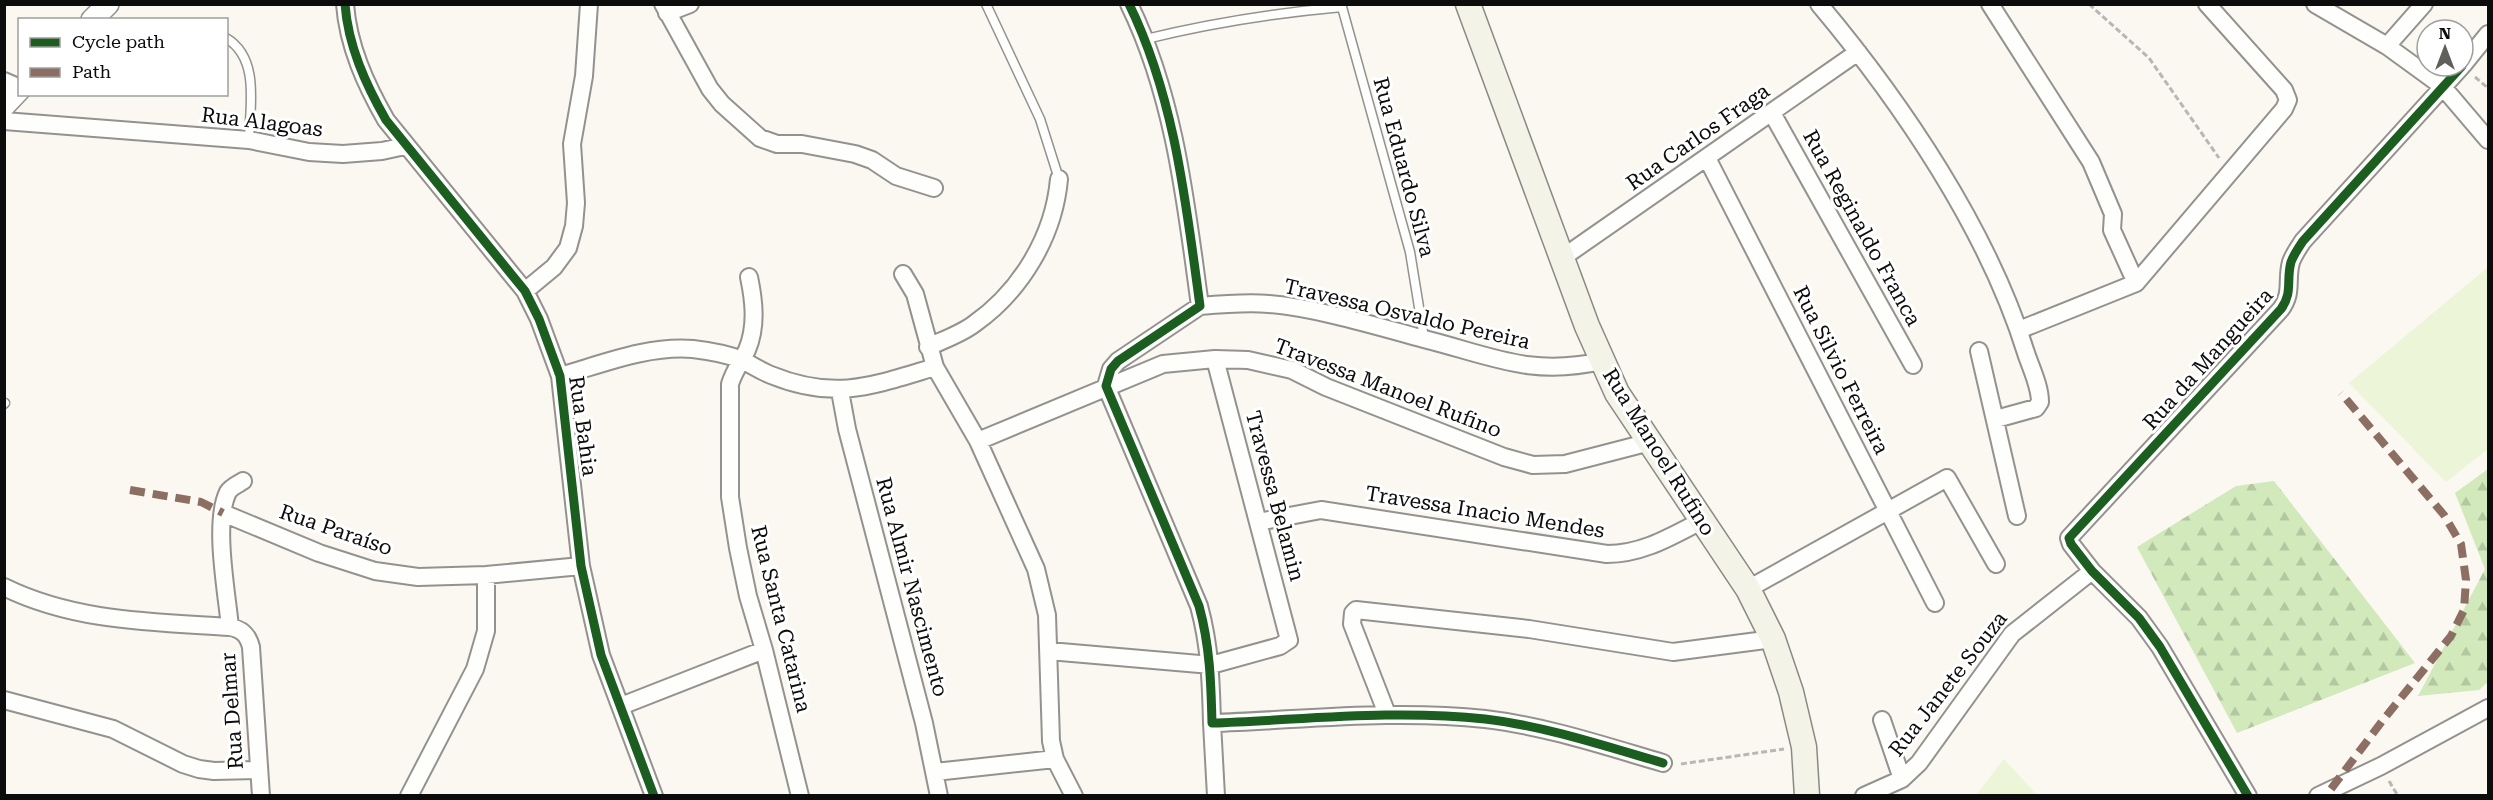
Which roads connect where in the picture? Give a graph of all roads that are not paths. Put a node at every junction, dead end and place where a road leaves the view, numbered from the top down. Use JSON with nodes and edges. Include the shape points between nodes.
{"nodes":[{"id":1,"x":108,"y":4,"type":"edge"},
{"id":2,"x":345,"y":4,"type":"edge"},
{"id":3,"x":589,"y":4,"type":"edge"},
{"id":4,"x":690,"y":4,"type":"edge"},
{"id":5,"x":986,"y":4,"type":"edge"},
{"id":6,"x":1129,"y":4,"type":"edge"},
{"id":7,"x":1468,"y":4,"type":"edge"},
{"id":8,"x":1819,"y":4,"type":"edge"},
{"id":9,"x":1990,"y":4,"type":"edge"},
{"id":10,"x":2207,"y":4,"type":"edge"},
{"id":11,"x":2315,"y":4,"type":"edge"},
{"id":12,"x":2424,"y":4,"type":"edge"},
{"id":13,"x":665,"y":9,"type":"edge"},
{"id":14,"x":94,"y":18,"type":"edge"},
{"id":15,"x":2488,"y":34,"type":"edge"},
{"id":16,"x":228,"y":39,"type":"edge"},
{"id":17,"x":1146,"y":39,"type":"junction"},
{"id":18,"x":2387,"y":46,"type":"junction"},
{"id":19,"x":2475,"y":50,"type":"edge"},
{"id":20,"x":1858,"y":52,"type":"junction"},
{"id":21,"x":2450,"y":78,"type":"edge"},
{"id":22,"x":4,"y":81,"type":"edge"},
{"id":23,"x":2442,"y":86,"type":"junction"},
{"id":24,"x":18,"y":88,"type":"edge"},
{"id":25,"x":18,"y":91,"type":"edge"},
{"id":26,"x":4,"y":106,"type":"edge"},
{"id":27,"x":1772,"y":113,"type":"junction"},
{"id":28,"x":4,"y":121,"type":"edge"},
{"id":29,"x":249,"y":140,"type":"junction"},
{"id":30,"x":2488,"y":140,"type":"edge"},
{"id":31,"x":405,"y":146,"type":"junction"},
{"id":32,"x":1707,"y":158,"type":"junction"},
{"id":33,"x":1059,"y":179,"type":"joint"},
{"id":34,"x":934,"y":188,"type":"dead end"},
{"id":35,"x":1562,"y":258,"type":"junction"},
{"id":36,"x":903,"y":274,"type":"dead end"},
{"id":37,"x":749,"y":277,"type":"dead end"},
{"id":38,"x":2136,"y":283,"type":"junction"},
{"id":39,"x":525,"y":291,"type":"junction"},
{"id":40,"x":1200,"y":306,"type":"junction"},
{"id":41,"x":2019,"y":330,"type":"junction"},
{"id":42,"x":1424,"y":338,"type":"junction"},
{"id":43,"x":928,"y":347,"type":"junction"},
{"id":44,"x":1979,"y":351,"type":"dead end"},
{"id":45,"x":1215,"y":359,"type":"junction"},
{"id":46,"x":742,"y":360,"type":"junction"},
{"id":47,"x":1602,"y":361,"type":"junction"},
{"id":48,"x":1913,"y":366,"type":"dead end"},
{"id":49,"x":935,"y":367,"type":"junction"},
{"id":50,"x":560,"y":376,"type":"junction"},
{"id":51,"x":1106,"y":386,"type":"junction"},
{"id":52,"x":840,"y":391,"type":"junction"},
{"id":53,"x":1996,"y":419,"type":"junction"},
{"id":54,"x":978,"y":441,"type":"junction"},
{"id":55,"x":1650,"y":442,"type":"junction"},
{"id":56,"x":243,"y":481,"type":"dead end"},
{"id":57,"x":1888,"y":510,"type":"junction"},
{"id":58,"x":223,"y":513,"type":"junction"},
{"id":59,"x":2017,"y":516,"type":"dead end"},
{"id":60,"x":1701,"y":521,"type":"junction"},
{"id":61,"x":1258,"y":522,"type":"junction"},
{"id":62,"x":1996,"y":564,"type":"dead end"},
{"id":63,"x":581,"y":566,"type":"junction"},
{"id":64,"x":2092,"y":571,"type":"junction"},
{"id":65,"x":486,"y":575,"type":"junction"},
{"id":66,"x":4,"y":587,"type":"edge"},
{"id":67,"x":1748,"y":589,"type":"junction"},
{"id":68,"x":1935,"y":603,"type":"dead end"},
{"id":69,"x":233,"y":628,"type":"junction"},
{"id":70,"x":1773,"y":639,"type":"junction"},
{"id":71,"x":764,"y":650,"type":"junction"},
{"id":72,"x":1049,"y":651,"type":"junction"},
{"id":73,"x":1211,"y":664,"type":"junction"},
{"id":74,"x":4,"y":700,"type":"edge"},
{"id":75,"x":621,"y":706,"type":"junction"},
{"id":76,"x":2488,"y":708,"type":"edge"},
{"id":77,"x":1387,"y":714,"type":"junction"},
{"id":78,"x":1882,"y":720,"type":"dead end"},
{"id":79,"x":1212,"y":723,"type":"junction"},
{"id":80,"x":1055,"y":759,"type":"junction"},
{"id":81,"x":1663,"y":763,"type":"road end"},
{"id":82,"x":259,"y":770,"type":"junction"},
{"id":83,"x":934,"y":772,"type":"junction"},
{"id":84,"x":1902,"y":779,"type":"junction"},
{"id":85,"x":261,"y":795,"type":"edge"},
{"id":86,"x":409,"y":795,"type":"edge"},
{"id":87,"x":654,"y":795,"type":"edge"},
{"id":88,"x":800,"y":795,"type":"edge"},
{"id":89,"x":939,"y":795,"type":"edge"},
{"id":90,"x":1074,"y":795,"type":"edge"},
{"id":91,"x":1216,"y":795,"type":"edge"},
{"id":92,"x":1807,"y":795,"type":"edge"},
{"id":93,"x":1864,"y":795,"type":"edge"},
{"id":94,"x":2248,"y":795,"type":"edge"},
{"id":95,"x":2318,"y":795,"type":"edge"}],
"edges":[{"from":1,"to":14,"type":"street"},
{"from":2,"to":31,"type":"street","name":"Rua Bahia","via":[[355,52],[369,90]]},
{"from":3,"to":39,"type":"street","via":[[584,76],[572,144],[574,226],[568,248],[554,267]]},
{"from":4,"to":13,"type":"street"},
{"from":5,"to":33,"type":"lane","via":[[1040,119]]},
{"from":6,"to":17,"type":"street"},
{"from":7,"to":35,"type":"main road","name":"Rua Manoel Rufino"},
{"from":8,"to":20,"type":"street"},
{"from":9,"to":38,"type":"street","via":[[2091,162],[2112,213],[2112,230]]},
{"from":10,"to":38,"type":"street","via":[[2284,90],[2288,100]]},
{"from":11,"to":18,"type":"street"},
{"from":12,"to":18,"type":"street"},
{"from":13,"to":34,"type":"street","via":[[710,88],[760,138],[855,154],[896,176]]},
{"from":15,"to":19,"type":"street","name":"Rua da Mangueira"},
{"from":16,"to":29,"type":"lane","via":[[245,55],[249,70]]},
{"from":17,"to":40,"type":"street","via":[[1182,174]]},
{"from":17,"to":42,"type":"lane","name":"Rua Eduardo Silva","via":[[1211,23],[1342,7],[1410,252]]},
{"from":18,"to":23,"type":"street"},
{"from":20,"to":27,"type":"street","name":"Rua Carlos Fraga"},
{"from":20,"to":41,"type":"street","via":[[1935,164],[1970,223]]},
{"from":21,"to":23,"type":"street","name":"Rua da Mangueira"},
{"from":22,"to":24,"type":"street"},
{"from":23,"to":30,"type":"street"},
{"from":23,"to":64,"type":"street","name":"Rua da Mangueira","via":[[2303,241],[2291,262],[2288,301],[2071,535],[2069,541]]},
{"from":25,"to":26,"type":"street"},
{"from":27,"to":32,"type":"street","name":"Rua Carlos Fraga"},
{"from":27,"to":48,"type":"street","name":"Rua Reginaldo Franca"},
{"from":28,"to":29,"type":"street","name":"Rua Alagoas"},
{"from":29,"to":31,"type":"street","name":"Rua Alagoas","via":[[309,152],[343,154]]},
{"from":31,"to":39,"type":"street","name":"Rua Bahia"},
{"from":32,"to":35,"type":"street","name":"Rua Carlos Fraga"},
{"from":32,"to":57,"type":"street","name":"Rua Silvio Ferreira"},
{"from":33,"to":43,"type":"street","via":[[1057,203],[1024,276],[973,325]]},
{"from":35,"to":47,"type":"main road","name":"Rua Manoel Rufino"},
{"from":36,"to":43,"type":"street","via":[[915,294]]},
{"from":37,"to":46,"type":"street","name":"Rua Santa Catarina","via":[[753,323]]},
{"from":38,"to":41,"type":"street"},
{"from":39,"to":50,"type":"street","name":"Rua Bahia"},
{"from":40,"to":42,"type":"street","name":"Travessa Osvaldo Pereira","via":[[1238,303],[1305,309]]},
{"from":40,"to":51,"type":"street","via":[[1119,361],[1111,369]]},
{"from":41,"to":53,"type":"street","via":[[2040,397],[2039,405]]},
{"from":42,"to":47,"type":"street","name":"Travessa Osvaldo Pereira","via":[[1538,368]]},
{"from":43,"to":49,"type":"street"},
{"from":44,"to":53,"type":"street"},
{"from":45,"to":51,"type":"street","name":"Travessa Manoel Rufino","via":[[1163,364]]},
{"from":45,"to":55,"type":"street","name":"Travessa Manoel Rufino","via":[[1248,360],[1292,370],[1326,387],[1533,465],[1565,464]]},
{"from":45,"to":61,"type":"street","name":"Travessa Belamin"},
{"from":46,"to":50,"type":"street","via":[[717,352],[669,349]]},
{"from":46,"to":52,"type":"street","via":[[794,383]]},
{"from":46,"to":71,"type":"street","name":"Rua Santa Catarina","via":[[730,384],[730,497],[748,596]]},
{"from":47,"to":55,"type":"main road","name":"Rua Manoel Rufino","via":[[1617,393]]},
{"from":49,"to":52,"type":"street"},
{"from":49,"to":54,"type":"street"},
{"from":50,"to":63,"type":"street","name":"Rua Bahia"},
{"from":51,"to":54,"type":"street","name":"Travessa Manoel Rufino"},
{"from":51,"to":73,"type":"street","via":[[1199,606]]},
{"from":52,"to":83,"type":"street","name":"Rua Almir Nascimento"},
{"from":53,"to":59,"type":"street"},
{"from":54,"to":72,"type":"street","via":[[1036,569],[1047,615]]},
{"from":55,"to":60,"type":"main road","name":"Rua Manoel Rufino"},
{"from":56,"to":58,"type":"street","name":"Rua Delmar","via":[[230,489]]},
{"from":57,"to":62,"type":"street","via":[[1947,478]]},
{"from":57,"to":67,"type":"street"},
{"from":57,"to":68,"type":"street","name":"Rua Silvio Ferreira"},
{"from":58,"to":65,"type":"street","name":"Rua Paraíso","via":[[319,553],[375,571],[418,577]]},
{"from":58,"to":69,"type":"street","name":"Rua Delmar","via":[[222,554]]},
{"from":60,"to":61,"type":"street","name":"Travessa Inacio Mendes","via":[[1658,544],[1623,554],[1322,510]]},
{"from":60,"to":67,"type":"main road","name":"Rua Manoel Rufino"},
{"from":61,"to":73,"type":"street","name":"Travessa Belamin","via":[[1289,635],[1286,644]]},
{"from":63,"to":65,"type":"street","name":"Rua Paraíso"},
{"from":63,"to":75,"type":"street","name":"Rua Bahia","via":[[601,655]]},
{"from":64,"to":84,"type":"street","name":"Rua Janete Souza","via":[[2012,633],[1919,763]]},
{"from":64,"to":94,"type":"street","via":[[2139,618],[2160,647]]},
{"from":65,"to":86,"type":"street","via":[[486,631],[475,669]]},
{"from":66,"to":69,"type":"street","via":[[75,612],[130,621]]},
{"from":67,"to":70,"type":"main road","name":"Rua Manoel Rufino"},
{"from":69,"to":82,"type":"street","name":"Rua Delmar","via":[[246,634],[251,647]]},
{"from":70,"to":77,"type":"street","via":[[1673,652],[1529,629],[1356,610],[1352,624]]},
{"from":70,"to":92,"type":"main road","name":"Rua Manoel Rufino","via":[[1804,747]]},
{"from":71,"to":75,"type":"street"},
{"from":71,"to":88,"type":"street","name":"Rua Santa Catarina"},
{"from":72,"to":73,"type":"street"},
{"from":72,"to":80,"type":"street","via":[[1049,720]]},
{"from":73,"to":79,"type":"street"},
{"from":74,"to":82,"type":"street","via":[[113,729],[199,769]]},
{"from":75,"to":87,"type":"street","name":"Rua Bahia"},
{"from":76,"to":95,"type":"street"},
{"from":77,"to":79,"type":"street"},
{"from":77,"to":81,"type":"street","via":[[1488,720],[1591,742]]},
{"from":78,"to":84,"type":"street"},
{"from":79,"to":91,"type":"street"},
{"from":80,"to":83,"type":"street"},
{"from":80,"to":90,"type":"street"},
{"from":82,"to":85,"type":"street","name":"Rua Delmar"},
{"from":83,"to":89,"type":"street","name":"Rua Almir Nascimento"},
{"from":84,"to":93,"type":"street","name":"Rua Janete Souza"}]}
